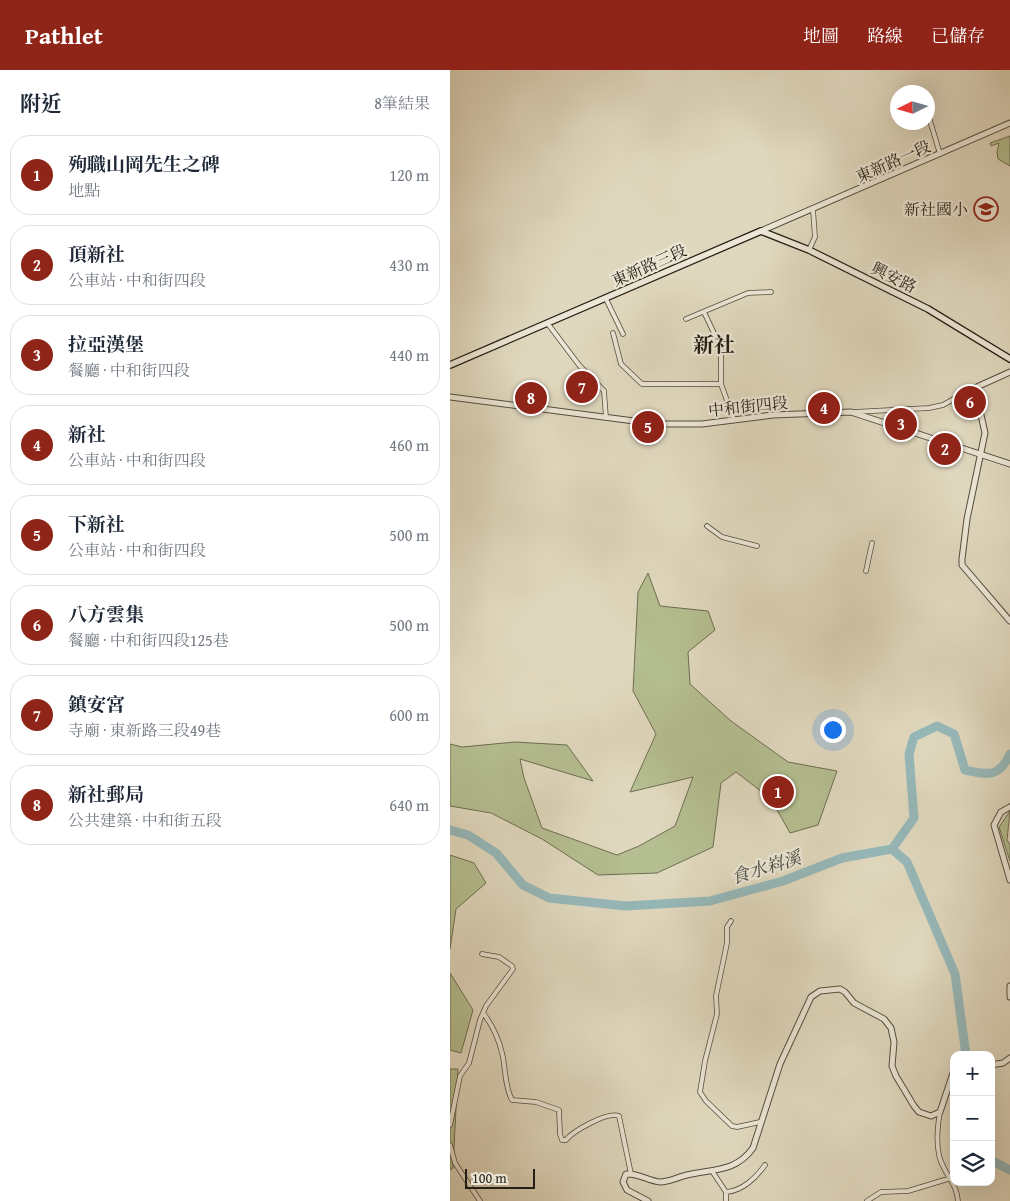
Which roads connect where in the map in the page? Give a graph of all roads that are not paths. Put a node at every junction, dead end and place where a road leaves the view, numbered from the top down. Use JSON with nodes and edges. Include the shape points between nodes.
{"nodes":[{"id":1,"x":1010,"y":123,"type":"edge"},
{"id":2,"x":933,"y":130,"type":"edge"},
{"id":3,"x":940,"y":154,"type":"junction"},
{"id":4,"x":813,"y":210,"type":"junction"},
{"id":5,"x":761,"y":231,"type":"junction"},
{"id":6,"x":810,"y":250,"type":"junction"},
{"id":7,"x":771,"y":292,"type":"dead end"},
{"id":8,"x":606,"y":299,"type":"junction"},
{"id":9,"x":704,"y":312,"type":"junction"},
{"id":10,"x":686,"y":319,"type":"dead end"},
{"id":11,"x":548,"y":324,"type":"junction"},
{"id":12,"x":613,"y":333,"type":"dead end"},
{"id":13,"x":623,"y":334,"type":"dead end"},
{"id":14,"x":1010,"y":359,"type":"edge"},
{"id":15,"x":450,"y":365,"type":"edge"},
{"id":16,"x":1010,"y":372,"type":"edge"},
{"id":17,"x":721,"y":384,"type":"junction"},
{"id":18,"x":968,"y":391,"type":"junction"},
{"id":19,"x":450,"y":397,"type":"edge"},
{"id":20,"x":851,"y":412,"type":"junction"},
{"id":21,"x":606,"y":418,"type":"junction"},
{"id":22,"x":734,"y":420,"type":"junction"},
{"id":23,"x":982,"y":456,"type":"junction"},
{"id":24,"x":1010,"y":464,"type":"edge"},
{"id":25,"x":707,"y":526,"type":"dead end"},
{"id":26,"x":872,"y":543,"type":"dead end"},
{"id":27,"x":757,"y":546,"type":"dead end"},
{"id":28,"x":866,"y":571,"type":"dead end"},
{"id":29,"x":1010,"y":621,"type":"edge"},
{"id":30,"x":1010,"y":807,"type":"edge"},
{"id":31,"x":1010,"y":880,"type":"edge"},
{"id":32,"x":731,"y":921,"type":"dead end"},
{"id":33,"x":482,"y":954,"type":"dead end"},
{"id":34,"x":1010,"y":986,"type":"edge"},
{"id":35,"x":1010,"y":996,"type":"edge"},
{"id":36,"x":484,"y":1014,"type":"junction"},
{"id":37,"x":1010,"y":1058,"type":"edge"},
{"id":38,"x":995,"y":1064,"type":"edge"},
{"id":39,"x":950,"y":1082,"type":"edge"},
{"id":40,"x":940,"y":1112,"type":"junction"},
{"id":41,"x":760,"y":1122,"type":"junction"},
{"id":42,"x":450,"y":1125,"type":"edge"},
{"id":43,"x":450,"y":1145,"type":"edge"},
{"id":44,"x":764,"y":1165,"type":"dead end"},
{"id":45,"x":712,"y":1171,"type":"junction"},
{"id":46,"x":631,"y":1174,"type":"junction"},
{"id":47,"x":950,"y":1178,"type":"joint"},
{"id":48,"x":953,"y":1186,"type":"edge"},
{"id":49,"x":726,"y":1192,"type":"junction"},
{"id":50,"x":480,"y":1201,"type":"edge"},
{"id":51,"x":648,"y":1201,"type":"edge"},
{"id":52,"x":726,"y":1201,"type":"edge"},
{"id":53,"x":867,"y":1201,"type":"edge"},
{"id":54,"x":958,"y":1201,"type":"edge"}],
"edges":[{"from":1,"to":3,"type":"street","name":"東新路一段"},
{"from":2,"to":3,"type":"street"},
{"from":3,"to":4,"type":"street","name":"東新路一段"},
{"from":4,"to":5,"type":"street","name":"東新路一段"},
{"from":4,"to":6,"type":"street","via":[[815,237]]},
{"from":5,"to":6,"type":"main road","name":"興安路"},
{"from":5,"to":8,"type":"main road","name":"東新路三段"},
{"from":6,"to":14,"type":"main road","name":"興安路","via":[[928,309]]},
{"from":7,"to":9,"type":"street","via":[[748,293]]},
{"from":8,"to":11,"type":"main road","name":"東新路三段"},
{"from":8,"to":13,"type":"street"},
{"from":9,"to":10,"type":"street"},
{"from":9,"to":17,"type":"street","via":[[721,348]]},
{"from":11,"to":15,"type":"main road","name":"東新路三段"},
{"from":11,"to":21,"type":"street","via":[[579,365],[604,391]]},
{"from":12,"to":17,"type":"street","via":[[621,364],[642,384]]},
{"from":16,"to":18,"type":"street"},
{"from":17,"to":22,"type":"street"},
{"from":18,"to":20,"type":"street","via":[[944,405],[929,408]]},
{"from":18,"to":23,"type":"street","via":[[984,421]]},
{"from":19,"to":21,"type":"street","name":"中和街四段"},
{"from":20,"to":22,"type":"street","name":"中和街四段"},
{"from":20,"to":23,"type":"street","name":"中和街四段"},
{"from":21,"to":22,"type":"street","name":"中和街四段","via":[[657,424]]},
{"from":23,"to":24,"type":"street","name":"中和街四段"},
{"from":23,"to":29,"type":"street","via":[[967,519],[962,565]]},
{"from":25,"to":27,"type":"street","via":[[722,537]]},
{"from":26,"to":28,"type":"street"},
{"from":30,"to":31,"type":"street","via":[[1001,812],[994,826]]},
{"from":32,"to":41,"type":"street","via":[[727,927],[726,950],[716,996],[717,1014],[700,1092],[732,1126]]},
{"from":33,"to":36,"type":"street","via":[[499,958],[513,969],[486,1006]]},
{"from":34,"to":35,"type":"street"},
{"from":36,"to":42,"type":"street","via":[[469,1063],[460,1076]]},
{"from":36,"to":46,"type":"street","via":[[502,1053],[504,1076],[512,1100],[536,1102],[559,1110],[562,1140],[578,1128],[619,1116]]},
{"from":37,"to":38,"type":"street"},
{"from":39,"to":40,"type":"street"},
{"from":40,"to":41,"type":"street","via":[[931,1116],[920,1112],[896,1076],[892,1066],[894,1042],[888,1022],[854,1004],[845,992],[837,989],[820,991],[811,997],[780,1064]]},
{"from":40,"to":47,"type":"street","via":[[939,1154]]},
{"from":41,"to":45,"type":"street","via":[[752,1148],[745,1158],[732,1167]]},
{"from":43,"to":50,"type":"street","via":[[455,1163]]},
{"from":44,"to":49,"type":"street","via":[[758,1176],[735,1192]]},
{"from":45,"to":46,"type":"street","via":[[662,1182]]},
{"from":45,"to":49,"type":"street"},
{"from":46,"to":51,"type":"street","via":[[626,1174],[623,1182],[626,1187]]},
{"from":47,"to":53,"type":"street","via":[[908,1191],[881,1192]]},
{"from":48,"to":54,"type":"street"},
{"from":49,"to":52,"type":"street"}]}
